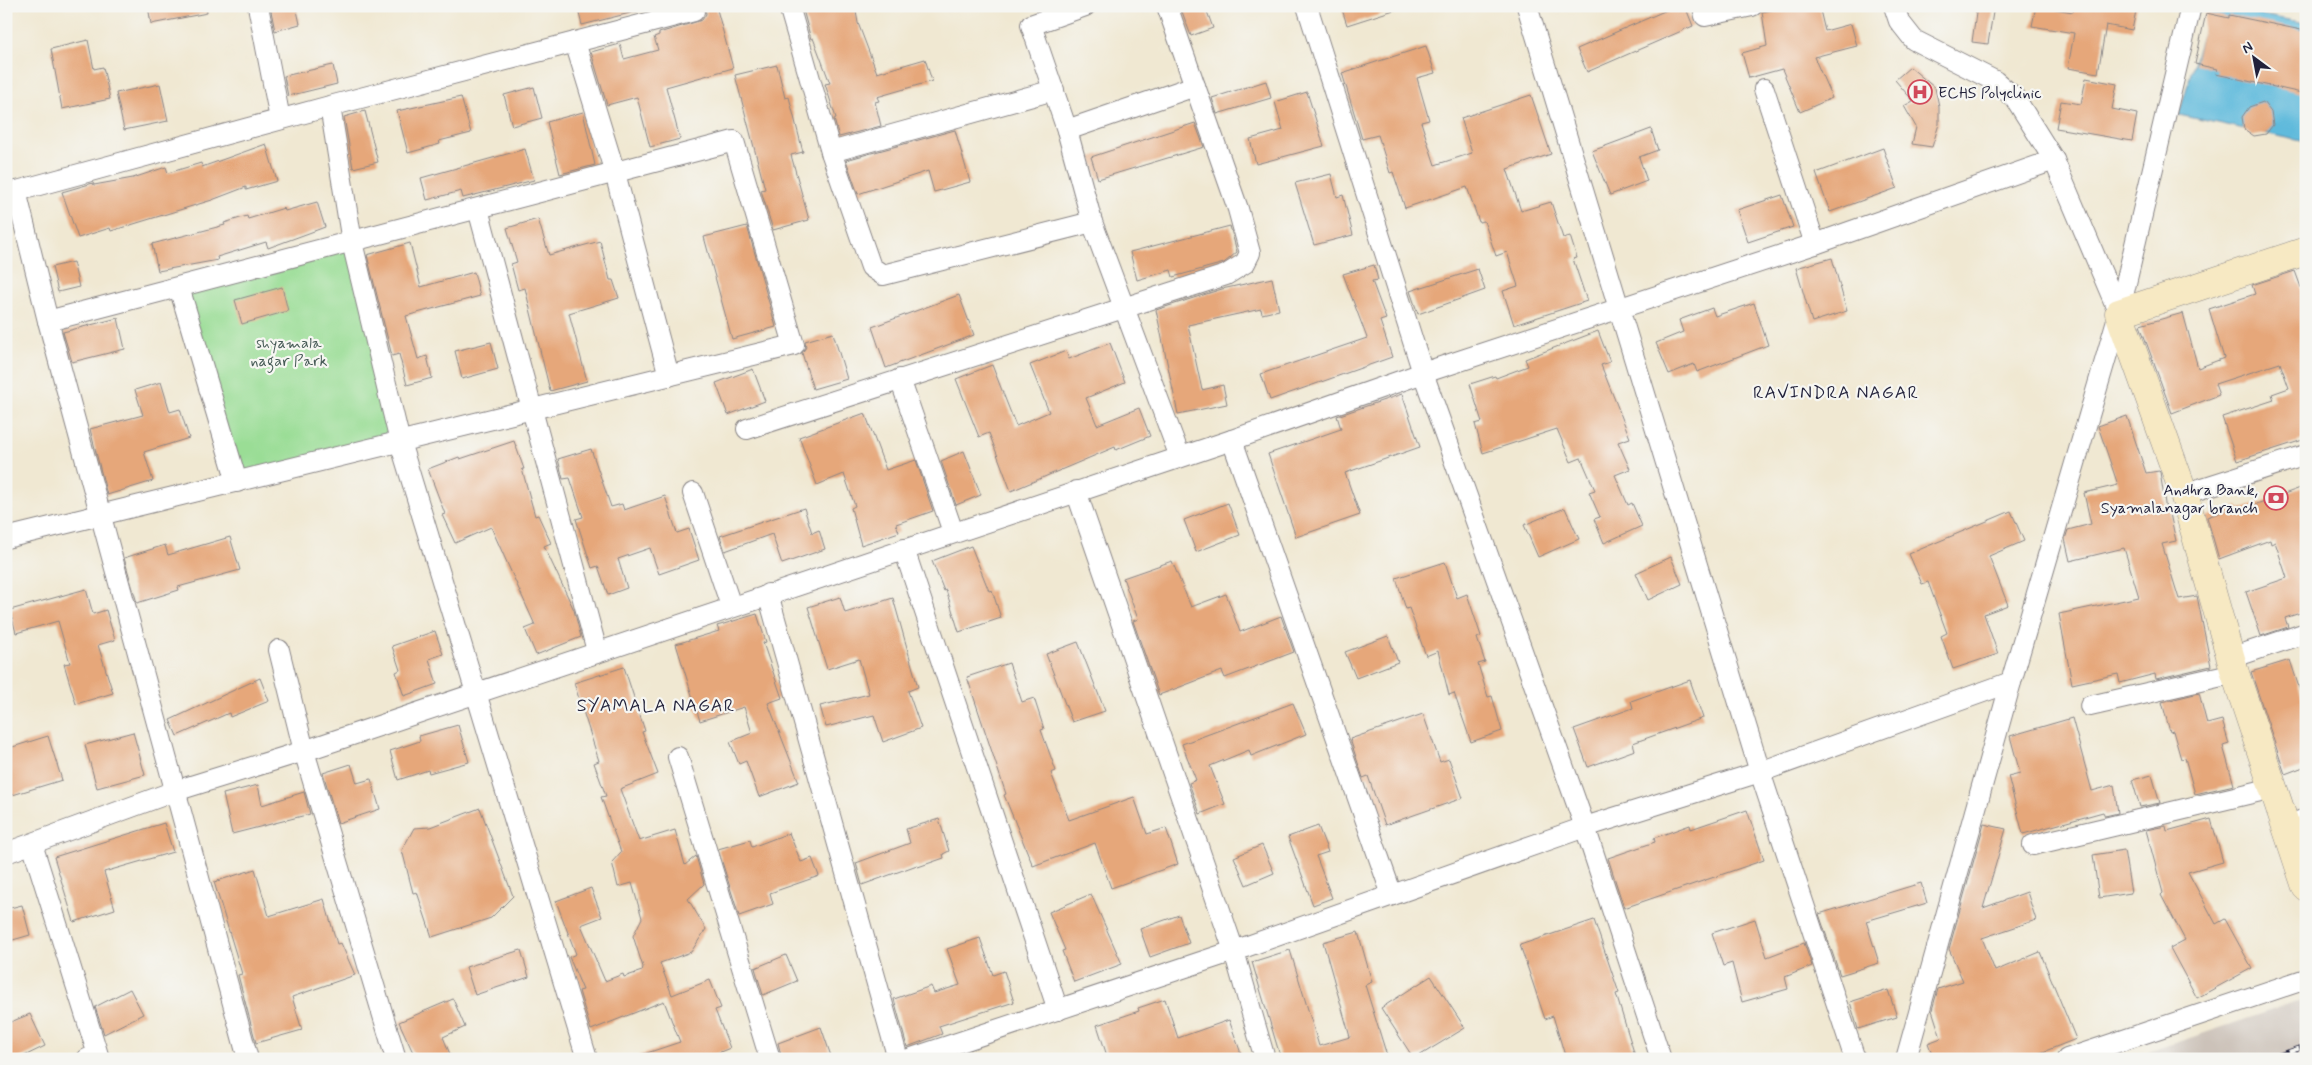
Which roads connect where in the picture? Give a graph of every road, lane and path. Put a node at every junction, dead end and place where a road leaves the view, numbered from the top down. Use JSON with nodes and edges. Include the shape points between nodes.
{"nodes":[{"id":1,"x":258,"y":6,"type":"edge"},
{"id":2,"x":789,"y":6,"type":"edge"},
{"id":3,"x":1085,"y":6,"type":"edge"},
{"id":4,"x":1167,"y":6,"type":"edge"},
{"id":5,"x":1307,"y":6,"type":"edge"},
{"id":6,"x":1527,"y":6,"type":"edge"},
{"id":7,"x":1703,"y":6,"type":"edge"},
{"id":8,"x":1752,"y":6,"type":"edge"},
{"id":9,"x":1894,"y":6,"type":"edge"},
{"id":10,"x":2191,"y":6,"type":"edge"},
{"id":11,"x":694,"y":11,"type":"dead end"},
{"id":12,"x":574,"y":42,"type":"junction"},
{"id":13,"x":1195,"y":86,"type":"junction"},
{"id":14,"x":1764,"y":89,"type":"dead end"},
{"id":15,"x":1054,"y":90,"type":"junction"},
{"id":16,"x":330,"y":106,"type":"junction"},
{"id":17,"x":280,"y":119,"type":"junction"},
{"id":18,"x":1067,"y":130,"type":"junction"},
{"id":19,"x":831,"y":152,"type":"junction"},
{"id":20,"x":2054,"y":160,"type":"junction"},
{"id":21,"x":615,"y":173,"type":"junction"},
{"id":22,"x":11,"y":192,"type":"edge"},
{"id":23,"x":478,"y":209,"type":"junction"},
{"id":24,"x":1092,"y":222,"type":"junction"},
{"id":25,"x":352,"y":242,"type":"junction"},
{"id":26,"x":1815,"y":244,"type":"junction"},
{"id":27,"x":2306,"y":251,"type":"edge"},
{"id":28,"x":179,"y":287,"type":"junction"},
{"id":29,"x":1123,"y":308,"type":"junction"},
{"id":30,"x":1619,"y":309,"type":"junction"},
{"id":31,"x":2119,"y":313,"type":"junction"},
{"id":32,"x":48,"y":321,"type":"junction"},
{"id":33,"x":1423,"y":373,"type":"junction"},
{"id":34,"x":669,"y":376,"type":"junction"},
{"id":35,"x":900,"y":379,"type":"junction"},
{"id":36,"x":532,"y":410,"type":"junction"},
{"id":37,"x":747,"y":429,"type":"dead end"},
{"id":38,"x":1232,"y":440,"type":"junction"},
{"id":39,"x":400,"y":442,"type":"junction"},
{"id":40,"x":2306,"y":455,"type":"edge"},
{"id":41,"x":1180,"y":456,"type":"junction"},
{"id":42,"x":237,"y":482,"type":"junction"},
{"id":43,"x":1076,"y":491,"type":"junction"},
{"id":44,"x":693,"y":493,"type":"dead end"},
{"id":45,"x":2184,"y":494,"type":"junction"},
{"id":46,"x":101,"y":515,"type":"junction"},
{"id":47,"x":953,"y":532,"type":"junction"},
{"id":48,"x":6,"y":538,"type":"edge"},
{"id":49,"x":904,"y":548,"type":"junction"},
{"id":50,"x":768,"y":594,"type":"junction"},
{"id":51,"x":731,"y":606,"type":"junction"},
{"id":52,"x":2306,"y":634,"type":"edge"},
{"id":53,"x":279,"y":650,"type":"dead end"},
{"id":54,"x":598,"y":651,"type":"junction"},
{"id":55,"x":2233,"y":666,"type":"junction"},
{"id":56,"x":2011,"y":682,"type":"junction"},
{"id":57,"x":475,"y":692,"type":"junction"},
{"id":58,"x":2090,"y":706,"type":"dead end"},
{"id":59,"x":304,"y":751,"type":"junction"},
{"id":60,"x":678,"y":757,"type":"dead end"},
{"id":61,"x":1760,"y":772,"type":"junction"},
{"id":62,"x":2273,"y":788,"type":"junction"},
{"id":63,"x":175,"y":791,"type":"junction"},
{"id":64,"x":2296,"y":822,"type":"edge"},
{"id":65,"x":1585,"y":827,"type":"junction"},
{"id":66,"x":32,"y":844,"type":"junction"},
{"id":67,"x":2033,"y":845,"type":"dead end"},
{"id":68,"x":6,"y":853,"type":"edge"},
{"id":69,"x":2306,"y":887,"type":"edge"},
{"id":70,"x":1392,"y":895,"type":"junction"},
{"id":71,"x":1234,"y":951,"type":"junction"},
{"id":72,"x":2306,"y":979,"type":"edge"},
{"id":73,"x":1058,"y":1010,"type":"junction"},
{"id":74,"x":87,"y":1059,"type":"edge"},
{"id":75,"x":248,"y":1059,"type":"edge"},
{"id":76,"x":396,"y":1059,"type":"edge"},
{"id":77,"x":587,"y":1059,"type":"edge"},
{"id":78,"x":770,"y":1059,"type":"edge"},
{"id":79,"x":898,"y":1059,"type":"edge"},
{"id":80,"x":910,"y":1059,"type":"edge"},
{"id":81,"x":1265,"y":1059,"type":"edge"},
{"id":82,"x":1662,"y":1059,"type":"edge"},
{"id":83,"x":1855,"y":1059,"type":"edge"},
{"id":84,"x":1906,"y":1059,"type":"edge"},
{"id":85,"x":2067,"y":1059,"type":"edge"}],
"edges":[{"from":1,"to":17,"type":"street"},
{"from":2,"to":19,"type":"street"},
{"from":3,"to":15,"type":"street","via":[[1031,25]]},
{"from":4,"to":13,"type":"street"},
{"from":5,"to":33,"type":"street"},
{"from":6,"to":30,"type":"street"},
{"from":7,"to":8,"type":"street","via":[[1705,16]]},
{"from":9,"to":20,"type":"street","via":[[1899,21],[1914,40],[1996,81],[2015,98]]},
{"from":10,"to":31,"type":"street"},
{"from":11,"to":12,"type":"street"},
{"from":12,"to":16,"type":"street"},
{"from":12,"to":21,"type":"street"},
{"from":13,"to":18,"type":"street"},
{"from":13,"to":29,"type":"street","via":[[1238,208],[1250,253],[1245,263],[1226,275]]},
{"from":14,"to":26,"type":"street"},
{"from":15,"to":18,"type":"street"},
{"from":15,"to":19,"type":"street"},
{"from":16,"to":17,"type":"street"},
{"from":16,"to":25,"type":"street"},
{"from":17,"to":22,"type":"street"},
{"from":18,"to":24,"type":"street"},
{"from":19,"to":24,"type":"street","via":[[870,267],[883,275]]},
{"from":20,"to":26,"type":"street"},
{"from":20,"to":31,"type":"street"},
{"from":21,"to":23,"type":"street"},
{"from":21,"to":34,"type":"street"},
{"from":21,"to":34,"type":"street","via":[[734,141],[794,345]]},
{"from":22,"to":32,"type":"street"},
{"from":23,"to":25,"type":"street"},
{"from":23,"to":36,"type":"street"},
{"from":24,"to":29,"type":"street"},
{"from":25,"to":28,"type":"street"},
{"from":25,"to":39,"type":"street"},
{"from":26,"to":30,"type":"street"},
{"from":27,"to":31,"type":"street"},
{"from":28,"to":32,"type":"street"},
{"from":28,"to":42,"type":"street"},
{"from":29,"to":35,"type":"street"},
{"from":29,"to":41,"type":"street"},
{"from":30,"to":33,"type":"street"},
{"from":30,"to":61,"type":"street"},
{"from":31,"to":45,"type":"street"},
{"from":31,"to":56,"type":"street"},
{"from":32,"to":46,"type":"street"},
{"from":33,"to":38,"type":"street"},
{"from":33,"to":65,"type":"street"},
{"from":34,"to":36,"type":"street"},
{"from":35,"to":37,"type":"street"},
{"from":35,"to":47,"type":"street"},
{"from":36,"to":39,"type":"street"},
{"from":36,"to":54,"type":"street"},
{"from":38,"to":41,"type":"street"},
{"from":38,"to":70,"type":"street"},
{"from":39,"to":42,"type":"street"},
{"from":39,"to":57,"type":"street"},
{"from":40,"to":45,"type":"street"},
{"from":41,"to":43,"type":"street"},
{"from":42,"to":46,"type":"street"},
{"from":43,"to":47,"type":"street"},
{"from":43,"to":71,"type":"street"},
{"from":44,"to":51,"type":"street"},
{"from":45,"to":55,"type":"street"},
{"from":46,"to":48,"type":"street"},
{"from":46,"to":63,"type":"street"},
{"from":47,"to":49,"type":"street"},
{"from":49,"to":50,"type":"street"},
{"from":49,"to":73,"type":"street"},
{"from":50,"to":51,"type":"street"},
{"from":50,"to":79,"type":"street"},
{"from":51,"to":54,"type":"street"},
{"from":52,"to":55,"type":"street"},
{"from":53,"to":59,"type":"street"},
{"from":54,"to":57,"type":"street"},
{"from":55,"to":58,"type":"street"},
{"from":55,"to":62,"type":"street"},
{"from":56,"to":61,"type":"street"},
{"from":56,"to":84,"type":"street"},
{"from":57,"to":59,"type":"street"},
{"from":57,"to":77,"type":"street"},
{"from":59,"to":63,"type":"street"},
{"from":59,"to":76,"type":"street"},
{"from":60,"to":78,"type":"street"},
{"from":61,"to":65,"type":"street"},
{"from":61,"to":83,"type":"street"},
{"from":62,"to":64,"type":"street"},
{"from":62,"to":67,"type":"street"},
{"from":63,"to":66,"type":"street"},
{"from":63,"to":75,"type":"street"},
{"from":64,"to":69,"type":"street"},
{"from":65,"to":70,"type":"street"},
{"from":65,"to":82,"type":"street"},
{"from":66,"to":68,"type":"street"},
{"from":66,"to":74,"type":"street","via":[[98,1055]]},
{"from":70,"to":71,"type":"street"},
{"from":71,"to":73,"type":"street"},
{"from":71,"to":81,"type":"street"},
{"from":72,"to":85,"type":"street"},
{"from":73,"to":80,"type":"street"}]}
